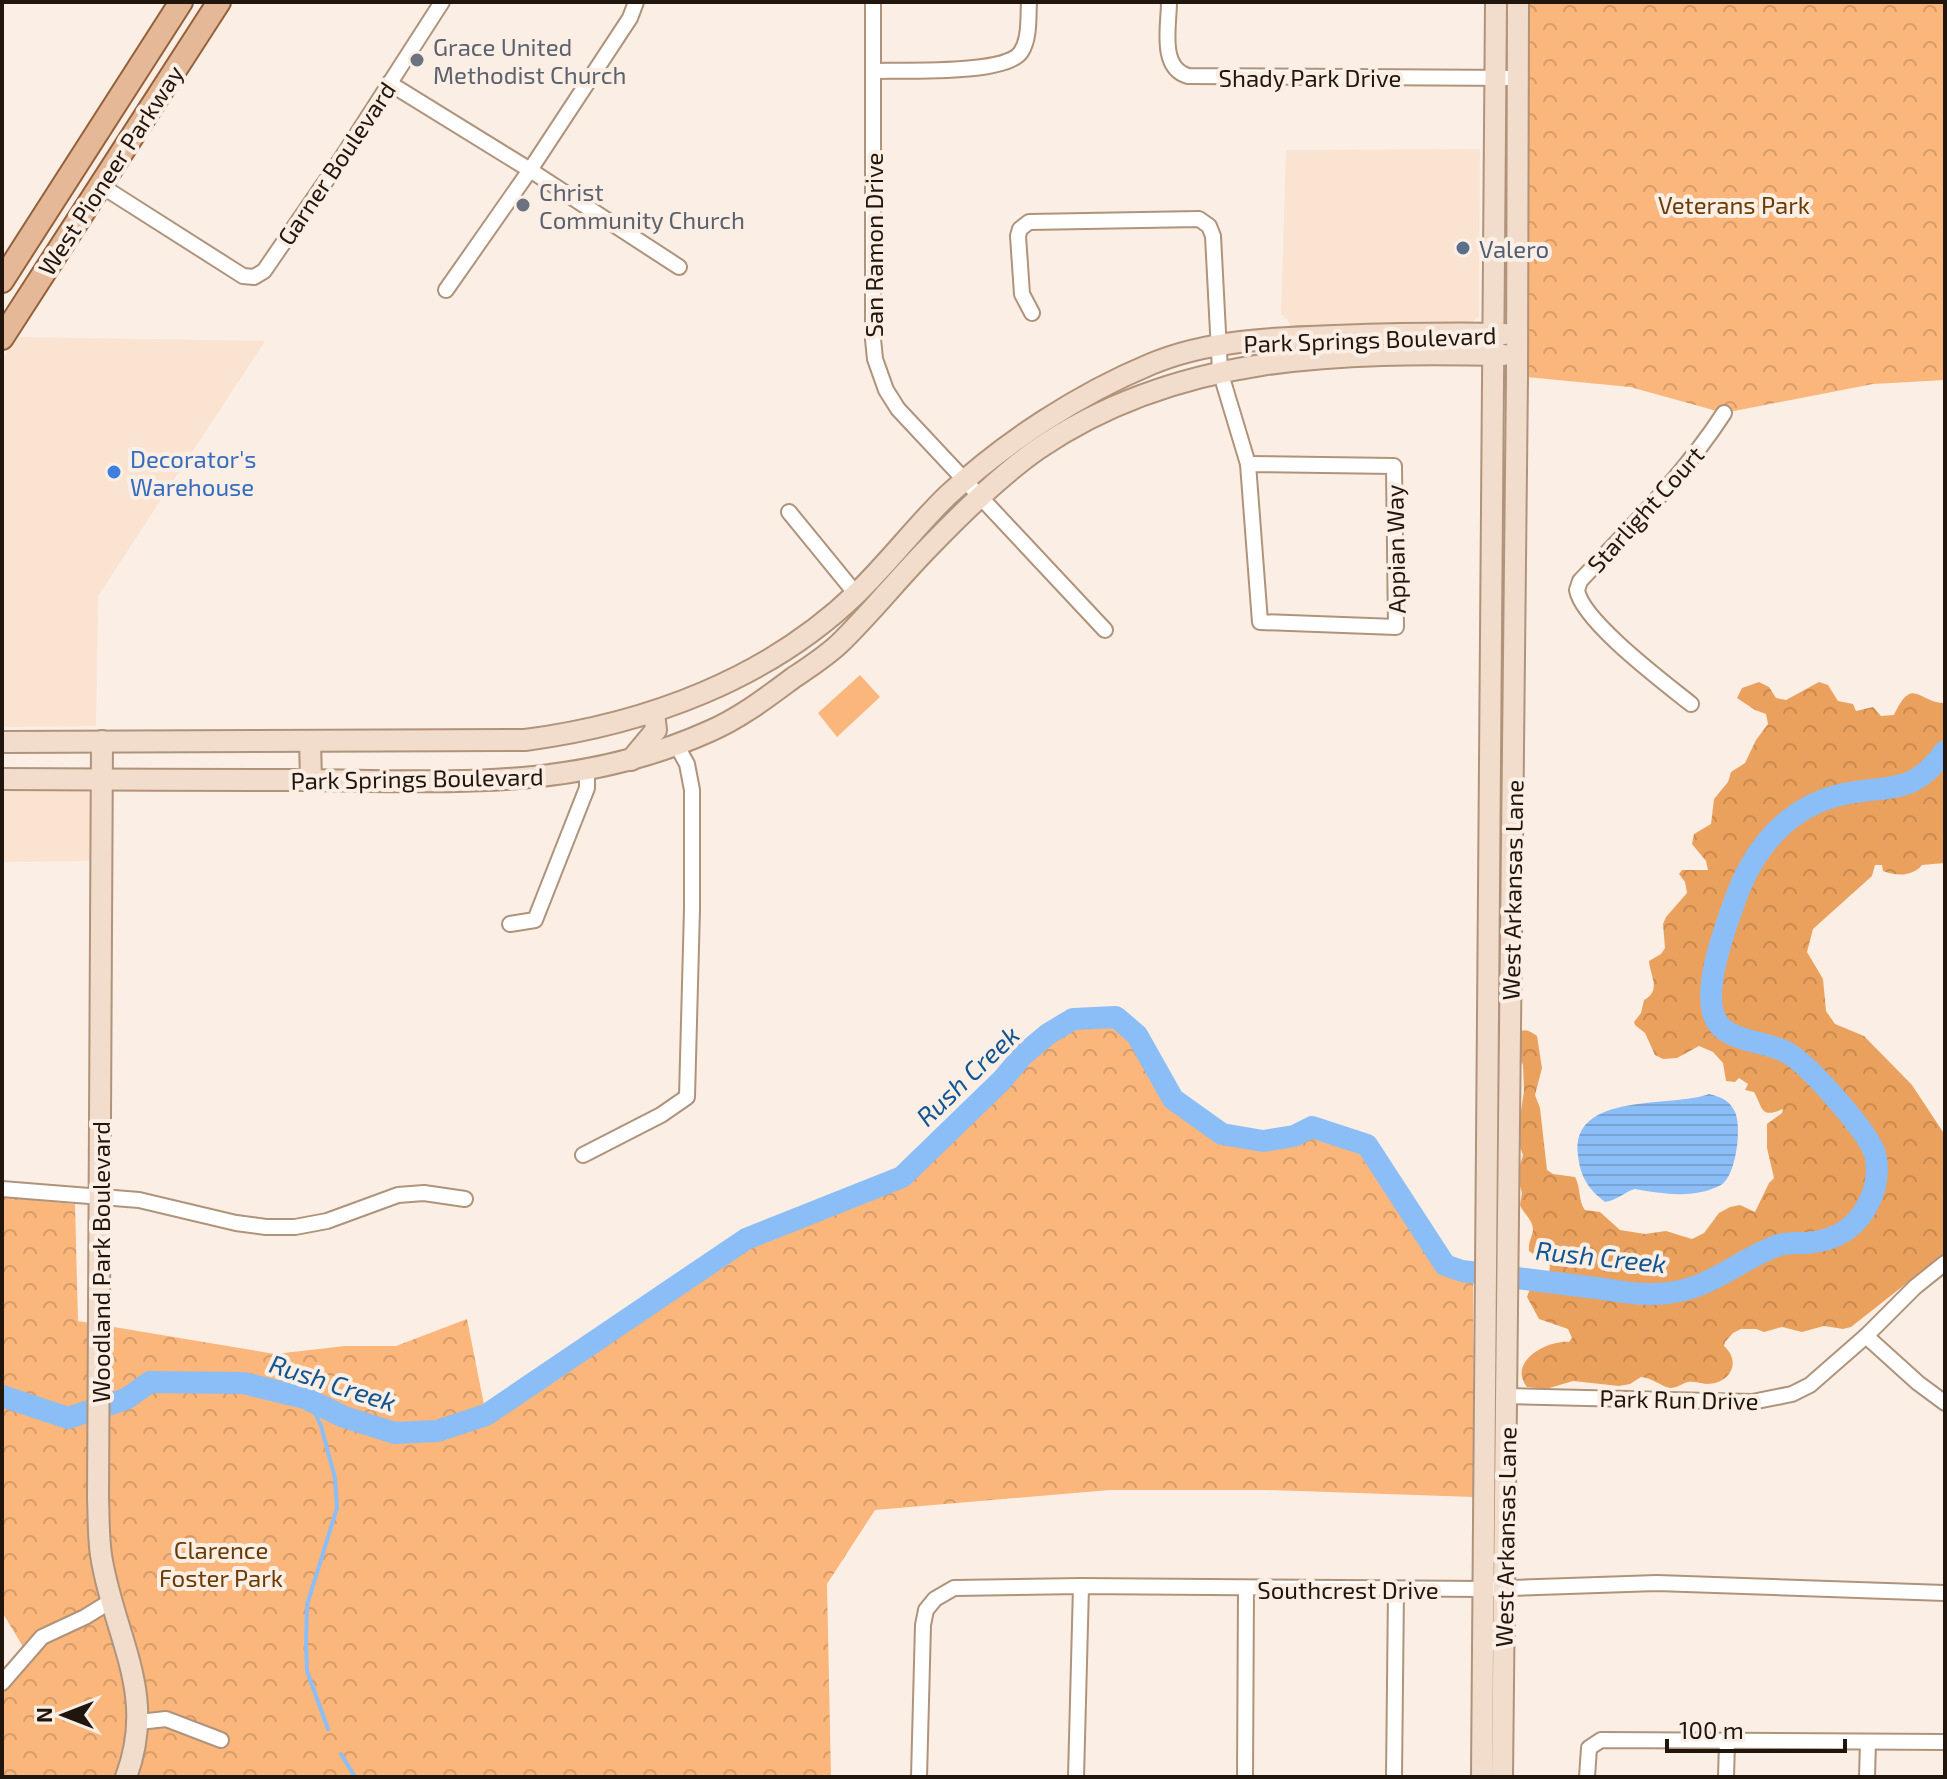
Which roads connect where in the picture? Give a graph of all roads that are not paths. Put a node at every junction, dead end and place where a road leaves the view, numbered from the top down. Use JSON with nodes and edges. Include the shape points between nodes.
{"nodes":[{"id":1,"x":181,"y":2,"type":"edge"},
{"id":2,"x":219,"y":2,"type":"edge"},
{"id":3,"x":442,"y":2,"type":"edge"},
{"id":4,"x":636,"y":2,"type":"edge"},
{"id":5,"x":873,"y":2,"type":"edge"},
{"id":6,"x":1029,"y":2,"type":"edge"},
{"id":7,"x":1169,"y":2,"type":"edge"},
{"id":8,"x":1496,"y":2,"type":"edge"},
{"id":9,"x":1518,"y":2,"type":"edge"},
{"id":10,"x":873,"y":71,"type":"junction"},
{"id":11,"x":1506,"y":78,"type":"junction"},
{"id":12,"x":389,"y":83,"type":"junction"},
{"id":13,"x":530,"y":170,"type":"junction"},
{"id":14,"x":100,"y":185,"type":"junction"},
{"id":15,"x":679,"y":267,"type":"dead end"},
{"id":16,"x":2,"y":281,"type":"edge"},
{"id":17,"x":446,"y":290,"type":"dead end"},
{"id":18,"x":1032,"y":313,"type":"dead end"},
{"id":19,"x":8,"y":314,"type":"edge"},
{"id":20,"x":1493,"y":334,"type":"junction"},
{"id":21,"x":1517,"y":334,"type":"junction"},
{"id":22,"x":2,"y":338,"type":"edge"},
{"id":23,"x":1219,"y":346,"type":"junction"},
{"id":24,"x":1493,"y":355,"type":"junction"},
{"id":25,"x":1516,"y":355,"type":"junction"},
{"id":26,"x":1220,"y":371,"type":"junction"},
{"id":27,"x":1724,"y":413,"type":"dead end"},
{"id":28,"x":1248,"y":464,"type":"junction"},
{"id":29,"x":965,"y":481,"type":"junction"},
{"id":30,"x":981,"y":498,"type":"junction"},
{"id":31,"x":789,"y":512,"type":"dead end"},
{"id":32,"x":856,"y":594,"type":"junction"},
{"id":33,"x":1105,"y":630,"type":"dead end"},
{"id":34,"x":1691,"y":704,"type":"dead end"},
{"id":35,"x":654,"y":713,"type":"junction"},
{"id":36,"x":102,"y":741,"type":"junction"},
{"id":37,"x":310,"y":741,"type":"junction"},
{"id":38,"x":2,"y":742,"type":"edge"},
{"id":39,"x":676,"y":744,"type":"junction"},
{"id":40,"x":631,"y":760,"type":"junction"},
{"id":41,"x":587,"y":771,"type":"junction"},
{"id":42,"x":2,"y":779,"type":"edge"},
{"id":43,"x":102,"y":780,"type":"junction"},
{"id":44,"x":311,"y":780,"type":"junction"},
{"id":45,"x":510,"y":924,"type":"dead end"},
{"id":46,"x":583,"y":1155,"type":"dead end"},
{"id":47,"x":2,"y":1189,"type":"edge"},
{"id":48,"x":100,"y":1195,"type":"junction"},
{"id":49,"x":465,"y":1199,"type":"dead end"},
{"id":50,"x":1945,"y":1263,"type":"edge"},
{"id":51,"x":1866,"y":1336,"type":"junction"},
{"id":52,"x":1506,"y":1396,"type":"junction"},
{"id":53,"x":1945,"y":1403,"type":"edge"},
{"id":54,"x":1081,"y":1586,"type":"junction"},
{"id":55,"x":1246,"y":1588,"type":"junction"},
{"id":56,"x":1396,"y":1589,"type":"junction"},
{"id":57,"x":1494,"y":1589,"type":"junction"},
{"id":58,"x":1945,"y":1593,"type":"edge"},
{"id":59,"x":111,"y":1601,"type":"junction"},
{"id":60,"x":2,"y":1683,"type":"edge"},
{"id":61,"x":139,"y":1722,"type":"junction"},
{"id":62,"x":221,"y":1740,"type":"dead end"},
{"id":63,"x":1727,"y":1742,"type":"junction"},
{"id":64,"x":1868,"y":1742,"type":"junction"},
{"id":65,"x":1945,"y":1742,"type":"edge"},
{"id":66,"x":126,"y":1777,"type":"edge"},
{"id":67,"x":919,"y":1777,"type":"edge"},
{"id":68,"x":1076,"y":1777,"type":"edge"},
{"id":69,"x":1245,"y":1777,"type":"edge"},
{"id":70,"x":1394,"y":1777,"type":"edge"},
{"id":71,"x":1482,"y":1777,"type":"edge"},
{"id":72,"x":1502,"y":1777,"type":"edge"},
{"id":73,"x":1587,"y":1777,"type":"edge"},
{"id":74,"x":1726,"y":1777,"type":"edge"},
{"id":75,"x":1867,"y":1777,"type":"edge"}],
"edges":[{"from":1,"to":16,"type":"main road","name":"West Pioneer Parkway"},
{"from":2,"to":14,"type":"main road","name":"West Pioneer Parkway"},
{"from":3,"to":12,"type":"street","name":"Garner Boulevard"},
{"from":4,"to":13,"type":"street"},
{"from":5,"to":10,"type":"street","name":"San Ramon Drive"},
{"from":6,"to":10,"type":"street","via":[[1022,51],[1003,64]]},
{"from":7,"to":11,"type":"street","name":"Shady Park Drive","via":[[1169,59],[1179,74]]},
{"from":8,"to":11,"type":"main road","name":"West Arkansas Lane"},
{"from":9,"to":11,"type":"main road","name":"West Arkansas Lane"},
{"from":10,"to":29,"type":"street","name":"San Ramon Drive","via":[[875,359],[898,409]]},
{"from":11,"to":20,"type":"main road","name":"West Arkansas Lane"},
{"from":11,"to":21,"type":"main road","name":"West Arkansas Lane"},
{"from":12,"to":13,"type":"street"},
{"from":12,"to":14,"type":"street","name":"Garner Boulevard","via":[[264,271],[250,277]]},
{"from":13,"to":15,"type":"street"},
{"from":13,"to":17,"type":"street"},
{"from":14,"to":19,"type":"main road","name":"West Pioneer Parkway"},
{"from":18,"to":23,"type":"street","name":"Appian Way","via":[[1022,294],[1018,236],[1029,222],[1192,218],[1209,226],[1213,236]]},
{"from":19,"to":22,"type":"main road","name":"West Pioneer Parkway"},
{"from":20,"to":21,"type":"main road","name":"Park Springs Boulevard"},
{"from":20,"to":23,"type":"main road","name":"Park Springs Boulevard","via":[[1280,337]]},
{"from":20,"to":24,"type":"main road","name":"West Arkansas Lane"},
{"from":21,"to":25,"type":"main road","name":"West Arkansas Lane"},
{"from":23,"to":26,"type":"street","name":"Appian Way"},
{"from":23,"to":29,"type":"main road","name":"Park Springs Boulevard","via":[[1154,362],[1126,375],[1003,448]]},
{"from":24,"to":25,"type":"main road","name":"Park Springs Boulevard"},
{"from":24,"to":26,"type":"main road","name":"Park Springs Boulevard","via":[[1369,355]]},
{"from":24,"to":57,"type":"main road","name":"West Arkansas Lane","via":[[1484,1332]]},
{"from":25,"to":52,"type":"main road","name":"West Arkansas Lane"},
{"from":26,"to":28,"type":"street","name":"Appian Way"},
{"from":26,"to":30,"type":"main road","name":"Park Springs Boulevard","via":[[1145,393],[1084,422],[1037,450]]},
{"from":27,"to":34,"type":"street","name":"Starlight Court","via":[[1703,446],[1577,590],[1582,604],[1630,655]]},
{"from":28,"to":28,"type":"street","name":"Appian Way","via":[[1394,466],[1396,627],[1260,622]]},
{"from":29,"to":30,"type":"street","name":"San Ramon Drive"},
{"from":29,"to":32,"type":"main road","name":"Park Springs Boulevard"},
{"from":30,"to":33,"type":"street","name":"San Ramon Drive"},
{"from":30,"to":39,"type":"main road","name":"Park Springs Boulevard","via":[[835,648],[742,715]]},
{"from":31,"to":32,"type":"street"},
{"from":32,"to":35,"type":"main road","name":"Park Springs Boulevard","via":[[765,662]]},
{"from":35,"to":37,"type":"main road","name":"Park Springs Boulevard","via":[[525,740]]},
{"from":35,"to":40,"type":"main road","via":[[656,730]]},
{"from":36,"to":37,"type":"main road","name":"Park Springs Boulevard"},
{"from":36,"to":38,"type":"main road","name":"Park Springs Boulevard"},
{"from":36,"to":43,"type":"main road","name":"Woodland Park Boulevard"},
{"from":37,"to":44,"type":"main road"},
{"from":39,"to":40,"type":"main road","name":"Park Springs Boulevard"},
{"from":39,"to":46,"type":"street","via":[[692,790],[687,1097]]},
{"from":40,"to":41,"type":"main road","name":"Park Springs Boulevard"},
{"from":41,"to":44,"type":"main road","name":"Park Springs Boulevard","via":[[509,781]]},
{"from":41,"to":45,"type":"street","via":[[587,788],[535,920]]},
{"from":42,"to":43,"type":"main road","name":"Park Springs Boulevard"},
{"from":43,"to":44,"type":"main road","name":"Park Springs Boulevard"},
{"from":43,"to":48,"type":"main road","name":"Woodland Park Boulevard"},
{"from":47,"to":48,"type":"street"},
{"from":48,"to":49,"type":"street","via":[[266,1227],[327,1221],[398,1195]]},
{"from":48,"to":59,"type":"main road","name":"Woodland Park Boulevard","via":[[101,1559]]},
{"from":50,"to":51,"type":"street","name":"Park Run Drive"},
{"from":51,"to":52,"type":"street","name":"Park Run Drive","via":[[1810,1385],[1768,1400]]},
{"from":51,"to":53,"type":"street"},
{"from":52,"to":57,"type":"main road","name":"West Arkansas Lane"},
{"from":54,"to":55,"type":"street","name":"Southcrest Drive"},
{"from":54,"to":67,"type":"street","name":"Southcrest Drive","via":[[954,1588],[935,1599],[923,1625]]},
{"from":54,"to":68,"type":"street"},
{"from":55,"to":56,"type":"street","name":"Southcrest Drive"},
{"from":55,"to":69,"type":"street"},
{"from":56,"to":57,"type":"street","name":"Southcrest Drive"},
{"from":56,"to":70,"type":"street"},
{"from":57,"to":58,"type":"street","name":"Southcrest Drive","via":[[1657,1583]]},
{"from":57,"to":71,"type":"main road","name":"West Arkansas Lane"},
{"from":57,"to":72,"type":"main road","name":"West Arkansas Lane"},
{"from":59,"to":60,"type":"street","via":[[42,1637]]},
{"from":59,"to":61,"type":"main road","name":"Woodland Park Boulevard","via":[[136,1688]]},
{"from":61,"to":62,"type":"street","via":[[166,1719]]},
{"from":61,"to":66,"type":"main road","name":"Woodland Park Boulevard"},
{"from":63,"to":64,"type":"street"},
{"from":63,"to":73,"type":"street","via":[[1601,1740],[1587,1753]]},
{"from":63,"to":74,"type":"street"},
{"from":64,"to":65,"type":"street"},
{"from":64,"to":75,"type":"street"}]}
